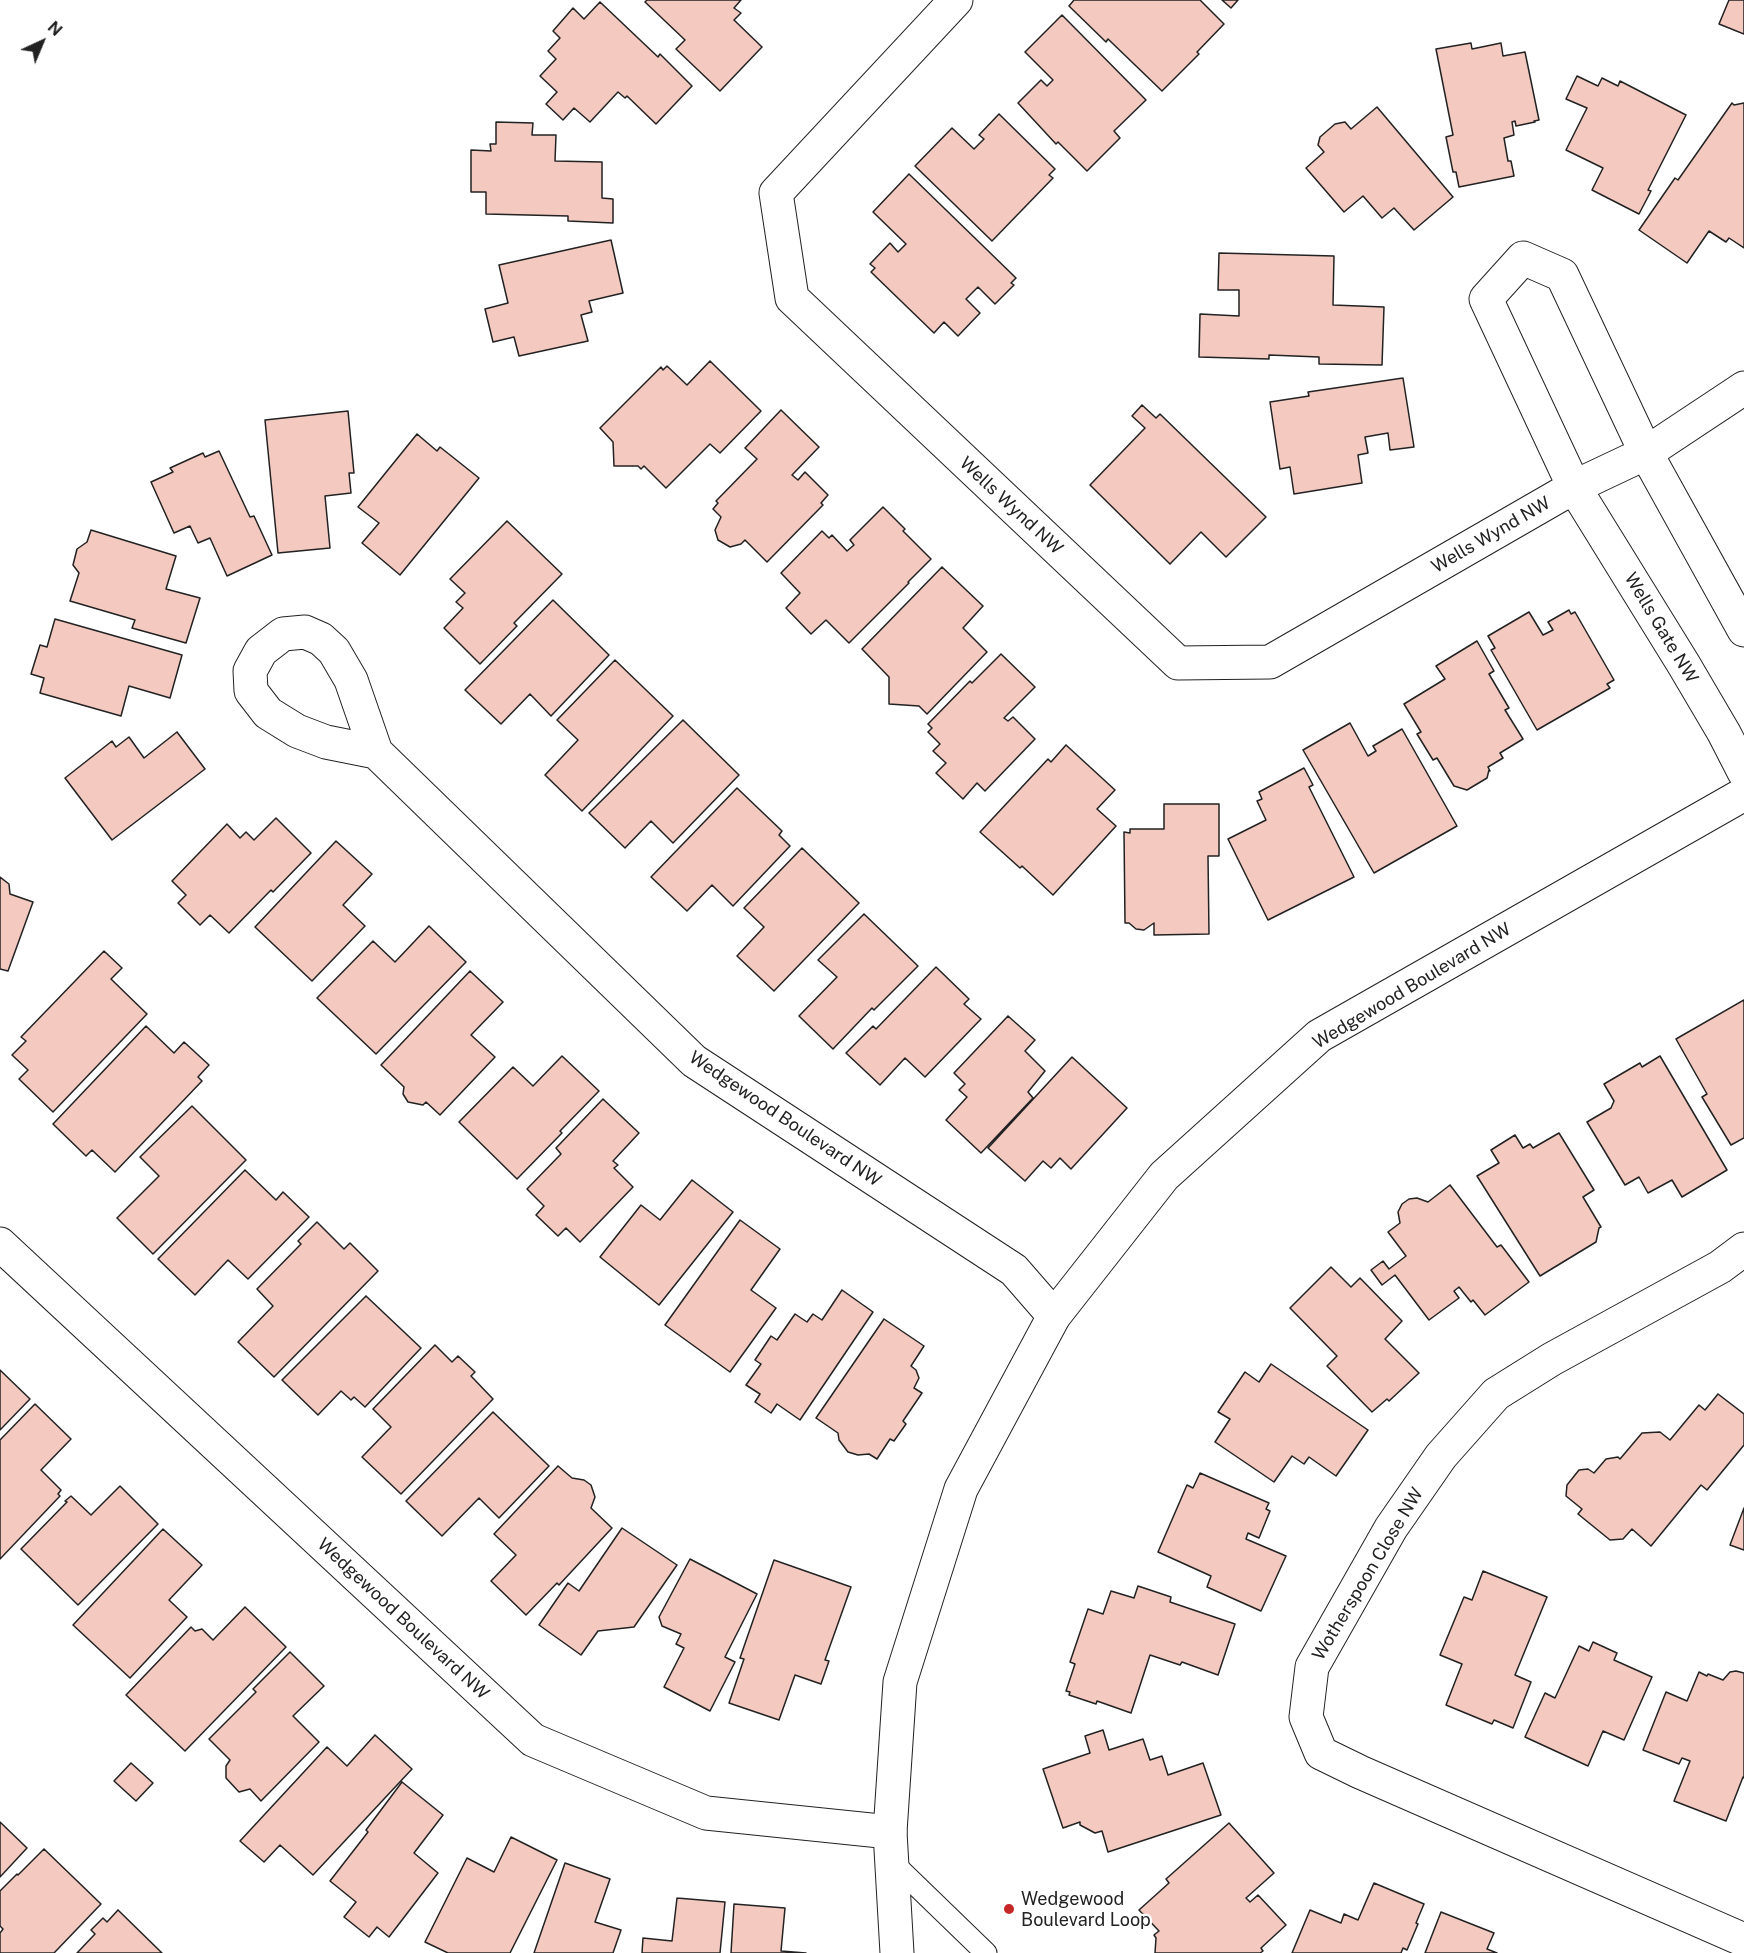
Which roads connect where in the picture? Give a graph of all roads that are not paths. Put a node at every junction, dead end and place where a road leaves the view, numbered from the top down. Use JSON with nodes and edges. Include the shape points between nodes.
{"nodes":[{"id":1,"x":956,"y":0,"type":"edge"},
{"id":2,"x":1744,"y":388,"type":"edge"},
{"id":3,"x":1646,"y":453,"type":"junction"},
{"id":4,"x":1574,"y":487,"type":"junction"},
{"id":5,"x":1744,"y":630,"type":"edge"},
{"id":6,"x":376,"y":752,"type":"dead end"},
{"id":7,"x":1744,"y":772,"type":"edge"},
{"id":8,"x":1744,"y":794,"type":"edge"},
{"id":9,"x":0,"y":1244,"type":"edge"},
{"id":10,"x":1736,"y":1265,"type":"edge"},
{"id":11,"x":1054,"y":1316,"type":"junction"},
{"id":12,"x":891,"y":1847,"type":"junction"},
{"id":13,"x":1744,"y":1940,"type":"edge"},
{"id":14,"x":897,"y":1953,"type":"edge"},
{"id":15,"x":986,"y":1953,"type":"edge"}],
"edges":[{"from":1,"to":4,"type":"street","name":"Wells Wynd NW","via":[[776,193],[792,298],[1178,663],[1270,662]]},
{"from":2,"to":3,"type":"street","name":"Wells Wynd NW"},
{"from":3,"to":4,"type":"street","name":"Wells Wynd NW"},
{"from":3,"to":4,"type":"street","via":[[1562,275],[1523,258],[1486,299]]},
{"from":3,"to":5,"type":"street"},
{"from":4,"to":7,"type":"street","name":"Wells Gate NW","via":[[1684,665]]},
{"from":6,"to":11,"type":"street","name":"Wedgewood Boulevard NW","via":[[694,1061],[1014,1270]]},
{"from":8,"to":11,"type":"street","name":"Wedgewood Boulevard NW","via":[[1319,1036],[1164,1176]]},
{"from":9,"to":12,"type":"street","name":"Wedgewood Boulevard NW","via":[[533,1740],[706,1813]]},
{"from":10,"to":13,"type":"street","name":"Wotherspoon Close NW","via":[[1552,1359],[1496,1394],[1441,1455],[1391,1528],[1312,1668],[1306,1717],[1322,1753]]},
{"from":11,"to":12,"type":"street","name":"Wedgewood Boulevard NW","via":[[961,1489],[900,1682]]},
{"from":12,"to":14,"type":"street","name":"Wedgewood Boulevard NW"},
{"from":12,"to":15,"type":"lane"}]}
